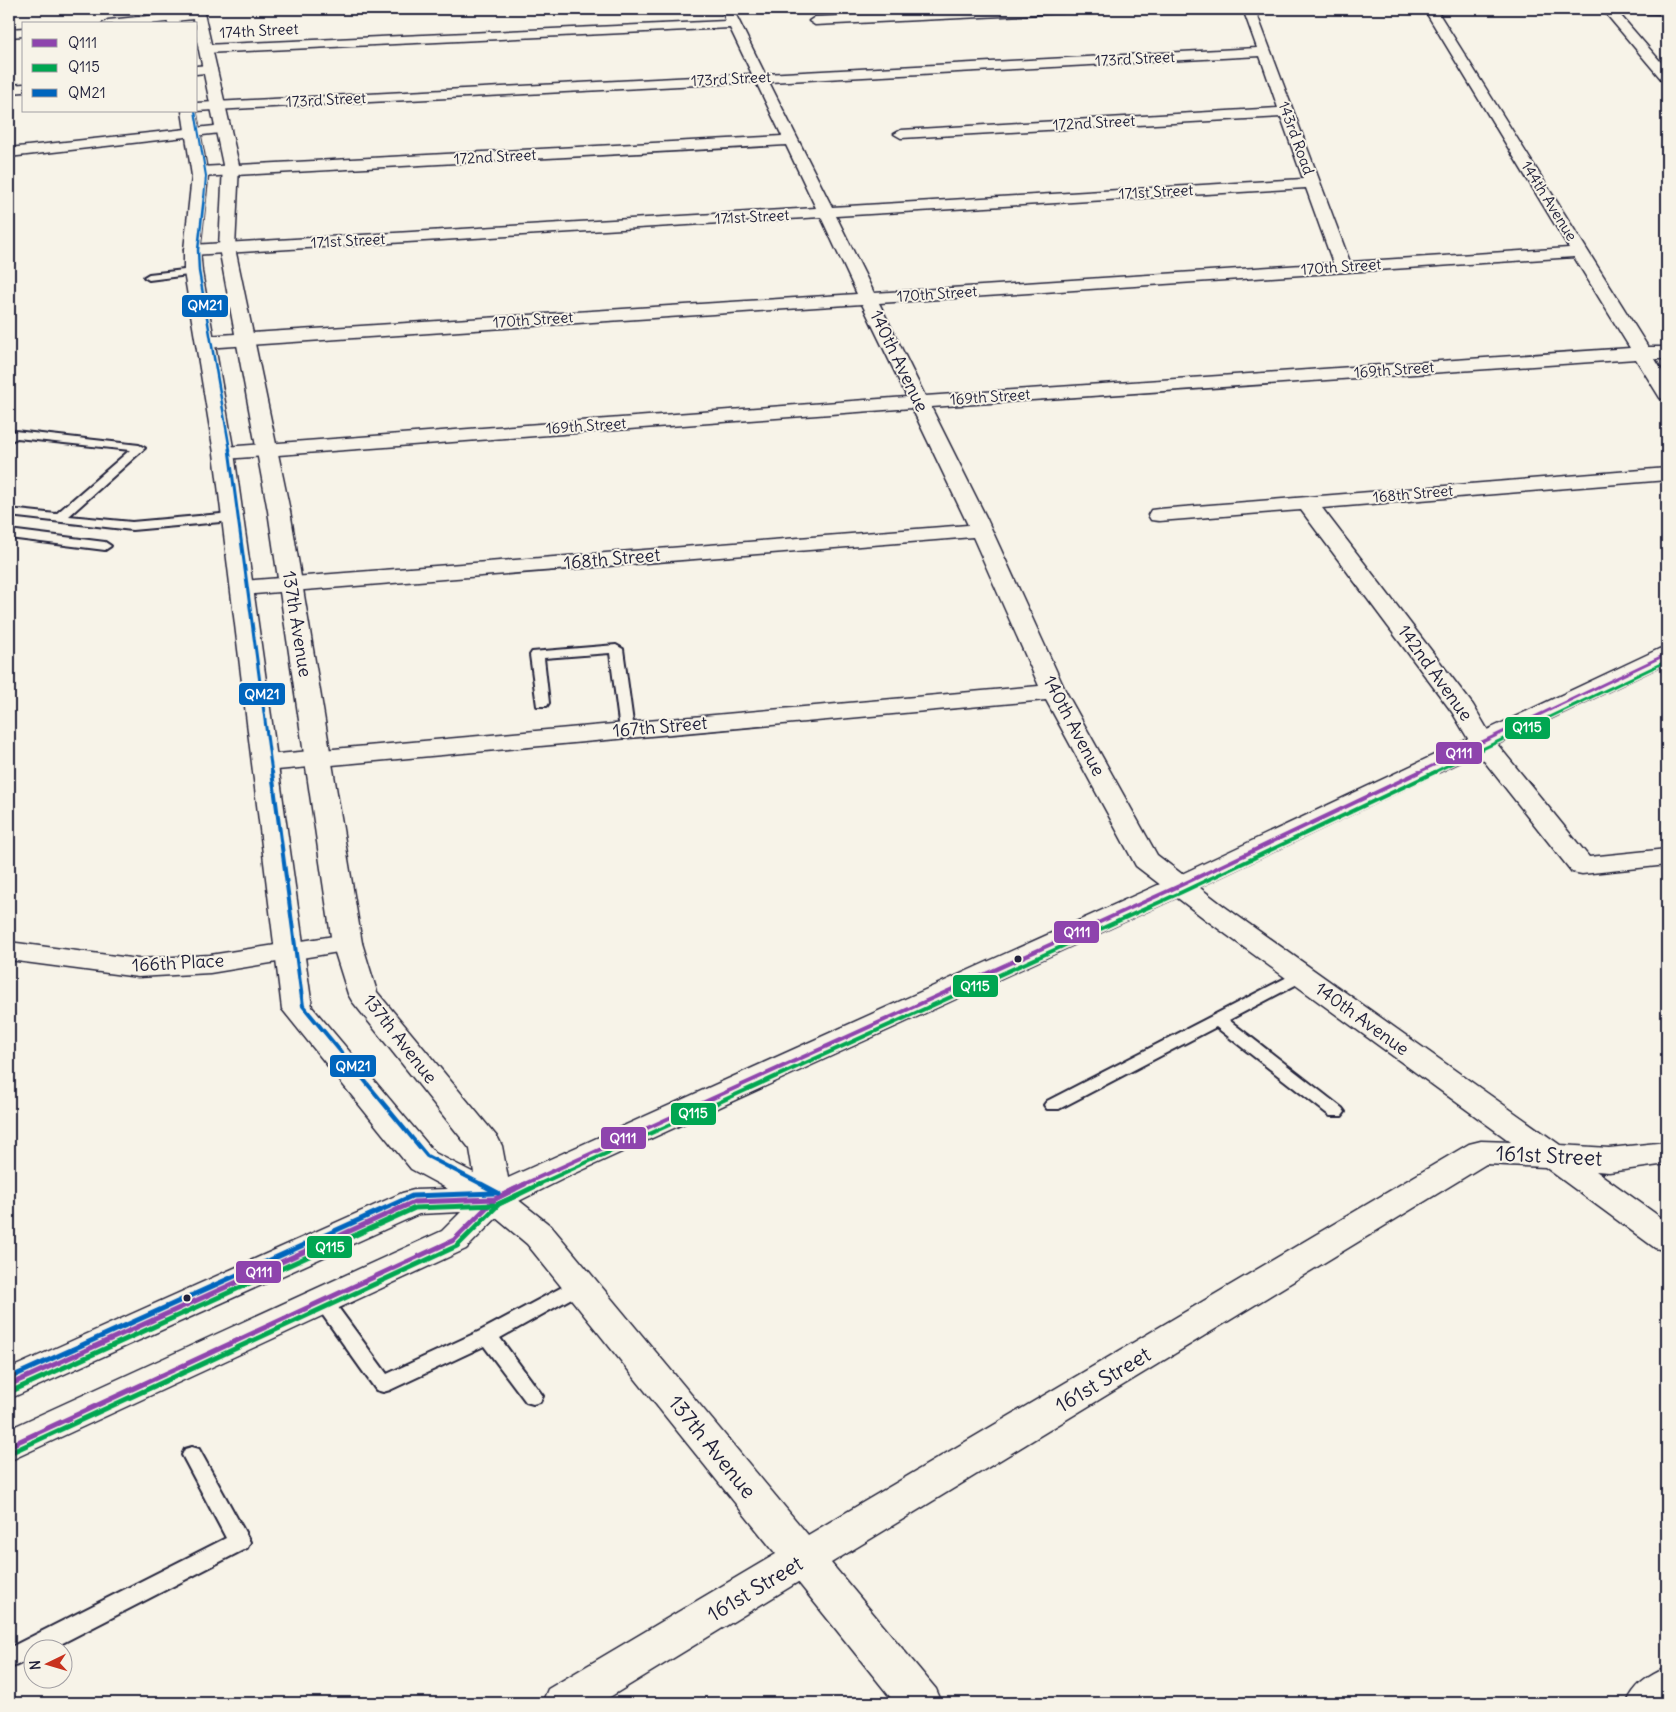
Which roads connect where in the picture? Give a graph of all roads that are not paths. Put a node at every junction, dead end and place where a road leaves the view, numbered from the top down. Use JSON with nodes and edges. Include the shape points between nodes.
{"nodes":[{"id":1,"x":1062,"y":9,"type":"edge"},
{"id":2,"x":1249,"y":9,"type":"edge"},
{"id":3,"x":1430,"y":9,"type":"edge"},
{"id":4,"x":1608,"y":9,"type":"edge"},
{"id":5,"x":1644,"y":9,"type":"edge"},
{"id":6,"x":1667,"y":10,"type":"edge"},
{"id":7,"x":198,"y":12,"type":"edge"},
{"id":8,"x":916,"y":12,"type":"edge"},
{"id":9,"x":731,"y":16,"type":"edge"},
{"id":10,"x":173,"y":17,"type":"edge"},
{"id":11,"x":815,"y":21,"type":"dead end"},
{"id":12,"x":127,"y":22,"type":"edge"},
{"id":13,"x":22,"y":32,"type":"edge"},
{"id":14,"x":9,"y":33,"type":"edge"},
{"id":15,"x":205,"y":50,"type":"junction"},
{"id":16,"x":1265,"y":52,"type":"junction"},
{"id":17,"x":203,"y":70,"type":"edge"},
{"id":18,"x":1667,"y":77,"type":"edge"},
{"id":19,"x":761,"y":78,"type":"junction"},
{"id":20,"x":22,"y":88,"type":"edge"},
{"id":21,"x":9,"y":89,"type":"edge"},
{"id":22,"x":218,"y":106,"type":"junction"},
{"id":23,"x":198,"y":107,"type":"edge"},
{"id":24,"x":189,"y":112,"type":"edge"},
{"id":25,"x":1287,"y":112,"type":"junction"},
{"id":26,"x":224,"y":130,"type":"junction"},
{"id":27,"x":193,"y":133,"type":"junction"},
{"id":28,"x":901,"y":134,"type":"dead end"},
{"id":29,"x":791,"y":140,"type":"junction"},
{"id":30,"x":9,"y":153,"type":"edge"},
{"id":31,"x":232,"y":171,"type":"junction"},
{"id":32,"x":200,"y":172,"type":"junction"},
{"id":33,"x":1312,"y":183,"type":"junction"},
{"id":34,"x":827,"y":212,"type":"junction"},
{"id":35,"x":227,"y":248,"type":"junction"},
{"id":36,"x":192,"y":250,"type":"junction"},
{"id":37,"x":1580,"y":252,"type":"junction"},
{"id":38,"x":1343,"y":267,"type":"junction"},
{"id":39,"x":193,"y":272,"type":"junction"},
{"id":40,"x":149,"y":277,"type":"dead end"},
{"id":41,"x":869,"y":298,"type":"junction"},
{"id":42,"x":245,"y":339,"type":"junction"},
{"id":43,"x":205,"y":342,"type":"junction"},
{"id":44,"x":1642,"y":353,"type":"junction"},
{"id":45,"x":1667,"y":353,"type":"edge"},
{"id":46,"x":1667,"y":394,"type":"edge"},
{"id":47,"x":919,"y":402,"type":"junction"},
{"id":48,"x":9,"y":439,"type":"edge"},
{"id":49,"x":267,"y":450,"type":"junction"},
{"id":50,"x":224,"y":454,"type":"junction"},
{"id":51,"x":1667,"y":474,"type":"edge"},
{"id":52,"x":1307,"y":503,"type":"junction"},
{"id":53,"x":9,"y":513,"type":"edge"},
{"id":54,"x":1159,"y":515,"type":"dead end"},
{"id":55,"x":232,"y":517,"type":"junction"},
{"id":56,"x":58,"y":519,"type":"junction"},
{"id":57,"x":981,"y":530,"type":"junction"},
{"id":58,"x":9,"y":534,"type":"edge"},
{"id":59,"x":105,"y":546,"type":"dead end"},
{"id":60,"x":290,"y":585,"type":"junction"},
{"id":61,"x":242,"y":588,"type":"junction"},
{"id":62,"x":1667,"y":654,"type":"edge"},
{"id":63,"x":1054,"y":692,"type":"junction"},
{"id":64,"x":542,"y":703,"type":"dead end"},
{"id":65,"x":627,"y":730,"type":"junction"},
{"id":66,"x":1482,"y":742,"type":"junction"},
{"id":67,"x":318,"y":758,"type":"junction"},
{"id":68,"x":266,"y":763,"type":"junction"},
{"id":69,"x":1667,"y":857,"type":"edge"},
{"id":70,"x":1179,"y":886,"type":"junction"},
{"id":71,"x":347,"y":943,"type":"junction"},
{"id":72,"x":290,"y":950,"type":"junction"},
{"id":73,"x":9,"y":951,"type":"edge"},
{"id":74,"x":1301,"y":975,"type":"junction"},
{"id":75,"x":1217,"y":1019,"type":"junction"},
{"id":76,"x":1053,"y":1106,"type":"dead end"},
{"id":77,"x":1336,"y":1112,"type":"dead end"},
{"id":78,"x":1667,"y":1153,"type":"edge"},
{"id":79,"x":1552,"y":1158,"type":"junction"},
{"id":80,"x":494,"y":1198,"type":"junction"},
{"id":81,"x":1667,"y":1239,"type":"edge"},
{"id":82,"x":579,"y":1285,"type":"junction"},
{"id":83,"x":322,"y":1300,"type":"junction"},
{"id":84,"x":487,"y":1336,"type":"junction"},
{"id":85,"x":9,"y":1385,"type":"edge"},
{"id":86,"x":533,"y":1396,"type":"dead end"},
{"id":87,"x":9,"y":1446,"type":"edge"},
{"id":88,"x":192,"y":1455,"type":"dead end"},
{"id":89,"x":804,"y":1560,"type":"junction"},
{"id":90,"x":9,"y":1659,"type":"edge"},
{"id":91,"x":1667,"y":1688,"type":"edge"},
{"id":92,"x":563,"y":1703,"type":"edge"},
{"id":93,"x":921,"y":1703,"type":"edge"},
{"id":94,"x":1648,"y":1703,"type":"edge"}],
"edges":[{"from":1,"to":8,"type":"street"},
{"from":2,"to":16,"type":"street","name":"143rd Road"},
{"from":3,"to":37,"type":"street","name":"144th Avenue"},
{"from":4,"to":18,"type":"street"},
{"from":5,"to":6,"type":"street"},
{"from":7,"to":10,"type":"street"},
{"from":7,"to":15,"type":"street","name":"137th Avenue"},
{"from":8,"to":11,"type":"street"},
{"from":9,"to":15,"type":"street","name":"174th Street"},
{"from":9,"to":19,"type":"street","name":"140th Avenue"},
{"from":10,"to":12,"type":"street"},
{"from":13,"to":14,"type":"street"},
{"from":15,"to":17,"type":"street","name":"137th Avenue"},
{"from":16,"to":19,"type":"street","name":"173rd Street"},
{"from":16,"to":25,"type":"street","name":"143rd Road"},
{"from":17,"to":22,"type":"street","name":"137th Avenue"},
{"from":19,"to":22,"type":"street","name":"173rd Street"},
{"from":19,"to":29,"type":"street","name":"140th Avenue"},
{"from":20,"to":21,"type":"street"},
{"from":22,"to":23,"type":"street","name":"173rd Street"},
{"from":22,"to":26,"type":"street","name":"137th Avenue"},
{"from":24,"to":27,"type":"street","name":"137th Avenue"},
{"from":25,"to":28,"type":"street","name":"172nd Street"},
{"from":25,"to":33,"type":"street","name":"143rd Road"},
{"from":26,"to":27,"type":"street"},
{"from":26,"to":31,"type":"street","name":"137th Avenue"},
{"from":27,"to":30,"type":"street"},
{"from":27,"to":32,"type":"street","name":"137th Avenue"},
{"from":29,"to":31,"type":"street","name":"172nd Street"},
{"from":29,"to":34,"type":"street","name":"140th Avenue"},
{"from":31,"to":32,"type":"street","name":"172nd Street"},
{"from":31,"to":35,"type":"street","name":"137th Avenue"},
{"from":32,"to":36,"type":"street","name":"137th Avenue"},
{"from":33,"to":34,"type":"street","name":"171st Street"},
{"from":33,"to":38,"type":"street","name":"143rd Road"},
{"from":34,"to":35,"type":"street","name":"171st Street"},
{"from":34,"to":41,"type":"street","name":"140th Avenue"},
{"from":35,"to":36,"type":"street","name":"171st Street"},
{"from":35,"to":42,"type":"street","name":"137th Avenue"},
{"from":36,"to":39,"type":"street","name":"137th Avenue"},
{"from":37,"to":38,"type":"street","name":"170th Street"},
{"from":37,"to":44,"type":"street","name":"144th Avenue"},
{"from":38,"to":41,"type":"street","name":"170th Street"},
{"from":39,"to":40,"type":"lane"},
{"from":39,"to":43,"type":"street","name":"137th Avenue"},
{"from":41,"to":42,"type":"street","name":"170th Street"},
{"from":41,"to":47,"type":"street","name":"140th Avenue"},
{"from":42,"to":43,"type":"street","name":"170th Street"},
{"from":42,"to":49,"type":"street","name":"137th Avenue"},
{"from":43,"to":50,"type":"street","name":"137th Avenue"},
{"from":44,"to":45,"type":"street","name":"169th Street"},
{"from":44,"to":46,"type":"street","name":"144th Avenue"},
{"from":44,"to":47,"type":"street","name":"169th Street"},
{"from":47,"to":49,"type":"street","name":"169th Street"},
{"from":47,"to":57,"type":"street","name":"140th Avenue"},
{"from":48,"to":56,"type":"lane","via":[[15,434],[140,448]]},
{"from":49,"to":50,"type":"street","name":"169th Street"},
{"from":49,"to":60,"type":"street","name":"137th Avenue"},
{"from":50,"to":55,"type":"street","name":"137th Avenue"},
{"from":51,"to":52,"type":"street","name":"168th Street"},
{"from":52,"to":54,"type":"street","name":"168th Street"},
{"from":52,"to":66,"type":"street","name":"142nd Avenue","via":[[1464,710]]},
{"from":53,"to":56,"type":"lane"},
{"from":55,"to":56,"type":"lane","via":[[132,526]]},
{"from":55,"to":61,"type":"street","name":"137th Avenue"},
{"from":57,"to":60,"type":"street","name":"168th Street"},
{"from":57,"to":63,"type":"street","name":"140th Avenue"},
{"from":58,"to":59,"type":"lane"},
{"from":60,"to":61,"type":"street","name":"168th Street"},
{"from":60,"to":67,"type":"street","name":"137th Avenue"},
{"from":61,"to":68,"type":"street","name":"137th Avenue"},
{"from":62,"to":66,"type":"street"},
{"from":63,"to":65,"type":"street","name":"167th Street"},
{"from":63,"to":70,"type":"street","name":"140th Avenue","via":[[1146,860]]},
{"from":64,"to":65,"type":"lane","via":[[537,655],[616,649]]},
{"from":65,"to":67,"type":"street","name":"167th Street"},
{"from":66,"to":69,"type":"street","name":"142nd Avenue","via":[[1582,866]]},
{"from":66,"to":70,"type":"street"},
{"from":67,"to":68,"type":"street","name":"167th Street"},
{"from":67,"to":71,"type":"street","name":"137th Avenue"},
{"from":68,"to":72,"type":"street","name":"137th Avenue"},
{"from":70,"to":74,"type":"street","name":"140th Avenue"},
{"from":70,"to":80,"type":"street"},
{"from":71,"to":72,"type":"street","name":"166th Place"},
{"from":71,"to":80,"type":"street","name":"137th Avenue","via":[[363,994],[486,1146]]},
{"from":72,"to":73,"type":"street","name":"166th Place","via":[[210,964],[138,968]]},
{"from":72,"to":80,"type":"street","name":"137th Avenue","via":[[297,1009],[423,1161]]},
{"from":74,"to":75,"type":"lane"},
{"from":74,"to":79,"type":"street","name":"140th Avenue"},
{"from":75,"to":76,"type":"lane"},
{"from":75,"to":77,"type":"lane"},
{"from":78,"to":79,"type":"street","name":"161st Street","via":[[1609,1160]]},
{"from":79,"to":81,"type":"street","name":"140th Avenue"},
{"from":79,"to":89,"type":"street","name":"161st Street","via":[[1481,1152]]},
{"from":80,"to":82,"type":"street","name":"137th Avenue","via":[[539,1235]]},
{"from":80,"to":83,"type":"street","via":[[454,1240]]},
{"from":80,"to":85,"type":"street","via":[[414,1202]]},
{"from":82,"to":84,"type":"lane"},
{"from":82,"to":89,"type":"street","name":"137th Avenue"},
{"from":83,"to":84,"type":"lane","via":[[383,1384]]},
{"from":83,"to":87,"type":"street"},
{"from":84,"to":86,"type":"lane"},
{"from":88,"to":90,"type":"lane","via":[[239,1542]]},
{"from":89,"to":92,"type":"street","name":"161st Street"},
{"from":89,"to":93,"type":"street","name":"137th Avenue"},
{"from":91,"to":94,"type":"street"}]}
